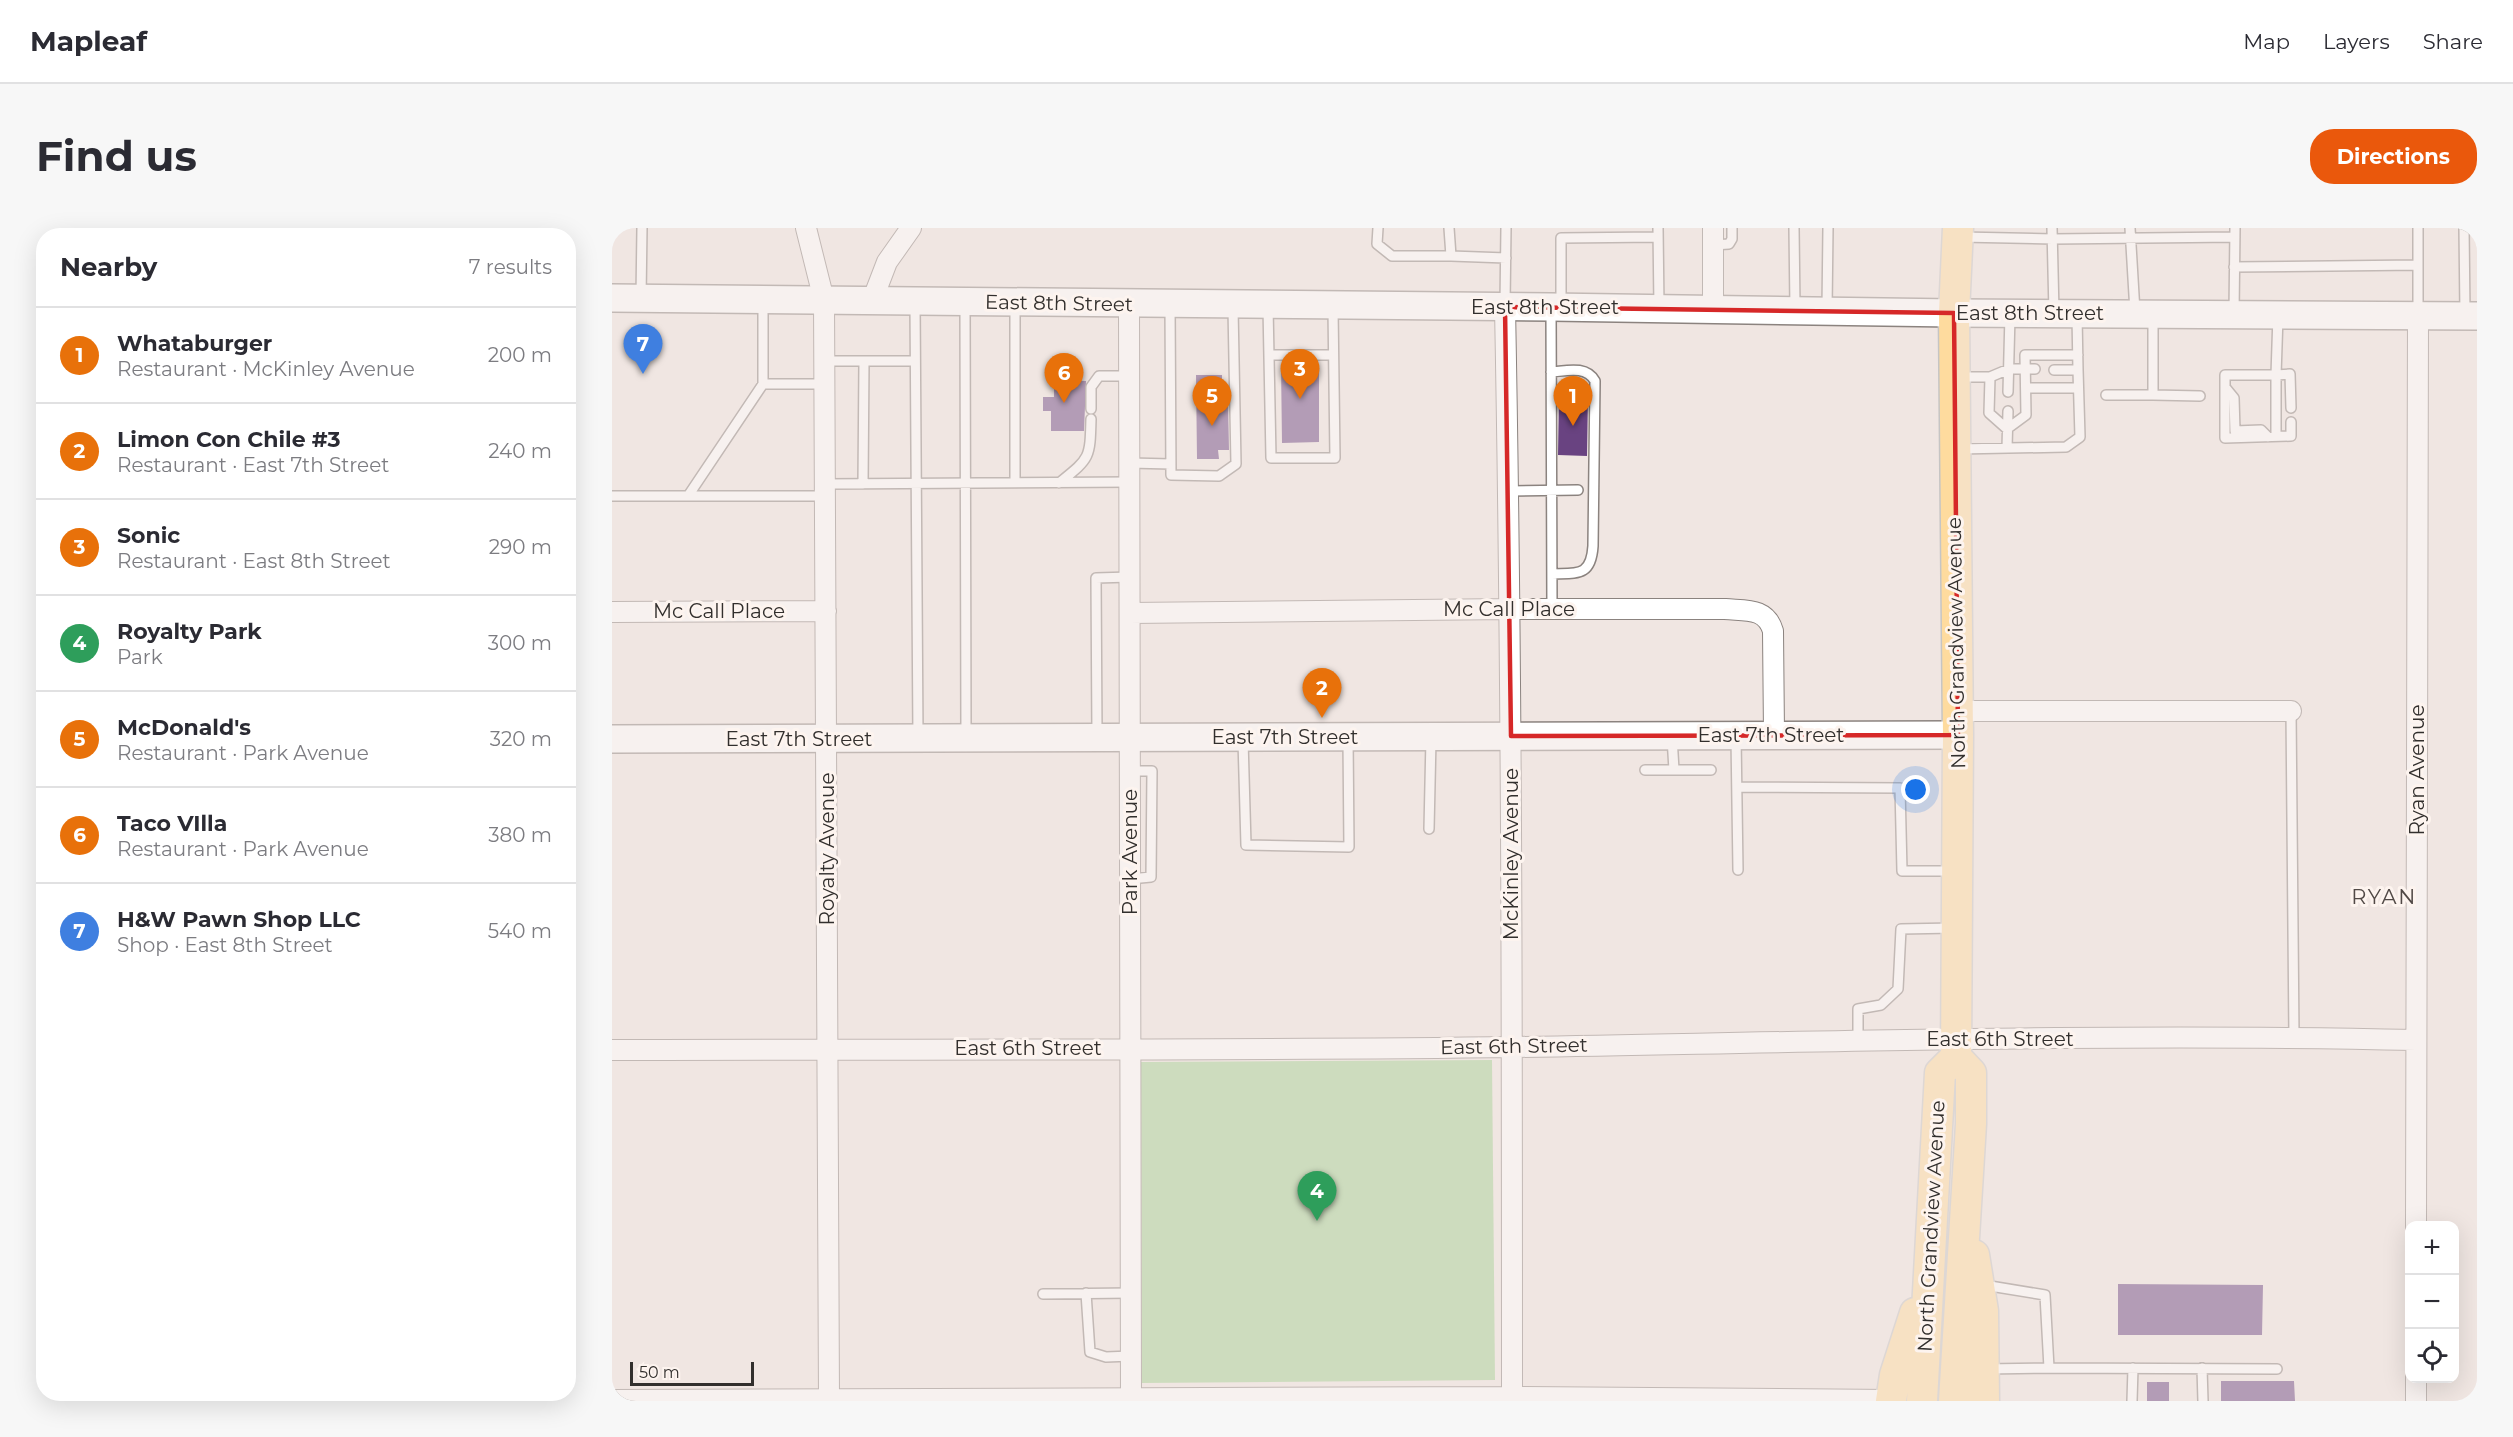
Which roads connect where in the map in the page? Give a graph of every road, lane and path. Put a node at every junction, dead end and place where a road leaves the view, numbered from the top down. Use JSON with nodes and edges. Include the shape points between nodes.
{"nodes":[{"id":1,"x":642,"y":228,"type":"edge"},
{"id":2,"x":806,"y":228,"type":"edge"},
{"id":3,"x":911,"y":228,"type":"edge"},
{"id":4,"x":1378,"y":228,"type":"edge"},
{"id":5,"x":1449,"y":228,"type":"edge"},
{"id":6,"x":1456,"y":228,"type":"edge"},
{"id":7,"x":1506,"y":228,"type":"edge"},
{"id":8,"x":1732,"y":228,"type":"edge"},
{"id":9,"x":1794,"y":228,"type":"edge"},
{"id":10,"x":1828,"y":228,"type":"edge"},
{"id":11,"x":2003,"y":228,"type":"edge"},
{"id":12,"x":2052,"y":228,"type":"edge"},
{"id":13,"x":2418,"y":228,"type":"edge"},
{"id":14,"x":2464,"y":228,"type":"edge"},
{"id":15,"x":1658,"y":232,"type":"edge"},
{"id":16,"x":2130,"y":232,"type":"edge"},
{"id":17,"x":2235,"y":232,"type":"edge"},
{"id":18,"x":1957,"y":233,"type":"edge"},
{"id":19,"x":1713,"y":236,"type":"edge"},
{"id":20,"x":2003,"y":239,"type":"junction"},
{"id":21,"x":2053,"y":239,"type":"junction"},
{"id":22,"x":1450,"y":243,"type":"junction"},
{"id":23,"x":1451,"y":256,"type":"junction"},
{"id":24,"x":1506,"y":258,"type":"junction"},
{"id":25,"x":2418,"y":265,"type":"junction"},
{"id":26,"x":2235,"y":267,"type":"junction"},
{"id":27,"x":612,"y":298,"type":"edge"},
{"id":28,"x":641,"y":300,"type":"junction"},
{"id":29,"x":763,"y":300,"type":"junction"},
{"id":30,"x":824,"y":300,"type":"junction"},
{"id":31,"x":872,"y":301,"type":"junction"},
{"id":32,"x":915,"y":301,"type":"junction"},
{"id":33,"x":965,"y":302,"type":"junction"},
{"id":34,"x":1015,"y":302,"type":"junction"},
{"id":35,"x":1130,"y":303,"type":"junction"},
{"id":36,"x":1170,"y":304,"type":"junction"},
{"id":37,"x":1233,"y":305,"type":"junction"},
{"id":38,"x":1268,"y":305,"type":"junction"},
{"id":39,"x":1332,"y":305,"type":"junction"},
{"id":40,"x":1505,"y":307,"type":"junction"},
{"id":41,"x":1556,"y":307,"type":"junction"},
{"id":42,"x":1659,"y":308,"type":"junction"},
{"id":43,"x":1713,"y":309,"type":"junction"},
{"id":44,"x":1795,"y":311,"type":"junction"},
{"id":45,"x":1827,"y":311,"type":"junction"},
{"id":46,"x":1954,"y":313,"type":"junction"},
{"id":47,"x":2010,"y":313,"type":"junction"},
{"id":48,"x":2144,"y":313,"type":"junction"},
{"id":49,"x":2234,"y":313,"type":"junction"},
{"id":50,"x":2065,"y":314,"type":"junction"},
{"id":51,"x":2278,"y":314,"type":"junction"},
{"id":52,"x":2418,"y":315,"type":"junction"},
{"id":53,"x":2471,"y":316,"type":"edge"},
{"id":54,"x":1269,"y":355,"type":"junction"},
{"id":55,"x":1334,"y":355,"type":"junction"},
{"id":56,"x":2078,"y":355,"type":"junction"},
{"id":57,"x":825,"y":361,"type":"junction"},
{"id":58,"x":864,"y":361,"type":"junction"},
{"id":59,"x":914,"y":361,"type":"junction"},
{"id":60,"x":2009,"y":369,"type":"junction"},
{"id":61,"x":2030,"y":369,"type":"junction"},
{"id":62,"x":2054,"y":370,"type":"dead end"},
{"id":63,"x":2078,"y":370,"type":"junction"},
{"id":64,"x":1551,"y":372,"type":"junction"},
{"id":65,"x":2276,"y":375,"type":"junction"},
{"id":66,"x":1129,"y":376,"type":"junction"},
{"id":67,"x":1955,"y":377,"type":"junction"},
{"id":68,"x":1990,"y":377,"type":"junction"},
{"id":69,"x":763,"y":384,"type":"junction"},
{"id":70,"x":825,"y":384,"type":"junction"},
{"id":71,"x":2026,"y":388,"type":"junction"},
{"id":72,"x":2079,"y":388,"type":"junction"},
{"id":73,"x":2008,"y":392,"type":"dead end"},
{"id":74,"x":2106,"y":395,"type":"dead end"},
{"id":75,"x":2153,"y":396,"type":"junction"},
{"id":76,"x":2200,"y":396,"type":"dead end"},
{"id":77,"x":2291,"y":408,"type":"dead end"},
{"id":78,"x":1091,"y":409,"type":"dead end"},
{"id":79,"x":2008,"y":411,"type":"dead end"},
{"id":80,"x":1091,"y":419,"type":"dead end"},
{"id":81,"x":2291,"y":422,"type":"dead end"},
{"id":82,"x":2007,"y":429,"type":"junction"},
{"id":83,"x":2272,"y":436,"type":"junction"},
{"id":84,"x":2007,"y":448,"type":"junction"},
{"id":85,"x":1954,"y":449,"type":"junction"},
{"id":86,"x":1171,"y":464,"type":"junction"},
{"id":87,"x":1130,"y":472,"type":"junction"},
{"id":88,"x":964,"y":483,"type":"junction"},
{"id":89,"x":1015,"y":483,"type":"junction"},
{"id":90,"x":1059,"y":483,"type":"junction"},
{"id":91,"x":863,"y":484,"type":"junction"},
{"id":92,"x":916,"y":484,"type":"junction"},
{"id":93,"x":825,"y":490,"type":"junction"},
{"id":94,"x":1509,"y":490,"type":"junction"},
{"id":95,"x":1551,"y":490,"type":"junction"},
{"id":96,"x":1578,"y":490,"type":"dead end"},
{"id":97,"x":612,"y":496,"type":"edge"},
{"id":98,"x":688,"y":496,"type":"junction"},
{"id":99,"x":1552,"y":574,"type":"junction"},
{"id":100,"x":1130,"y":577,"type":"junction"},
{"id":101,"x":1510,"y":609,"type":"junction"},
{"id":102,"x":1552,"y":609,"type":"junction"},
{"id":103,"x":826,"y":611,"type":"junction"},
{"id":104,"x":612,"y":612,"type":"edge"},
{"id":105,"x":1130,"y":613,"type":"junction"},
{"id":106,"x":2291,"y":711,"type":"joint"},
{"id":107,"x":1958,"y":723,"type":"junction"},
{"id":108,"x":1774,"y":734,"type":"junction"},
{"id":109,"x":1672,"y":735,"type":"junction"},
{"id":110,"x":1736,"y":735,"type":"junction"},
{"id":111,"x":1431,"y":736,"type":"junction"},
{"id":112,"x":1510,"y":736,"type":"junction"},
{"id":113,"x":1097,"y":737,"type":"junction"},
{"id":114,"x":1130,"y":737,"type":"junction"},
{"id":115,"x":1243,"y":737,"type":"junction"},
{"id":116,"x":1348,"y":737,"type":"junction"},
{"id":117,"x":826,"y":738,"type":"junction"},
{"id":118,"x":918,"y":738,"type":"junction"},
{"id":119,"x":966,"y":738,"type":"junction"},
{"id":120,"x":612,"y":739,"type":"edge"},
{"id":121,"x":1645,"y":770,"type":"dead end"},
{"id":122,"x":1674,"y":770,"type":"junction"},
{"id":123,"x":1711,"y":770,"type":"dead end"},
{"id":124,"x":1737,"y":787,"type":"junction"},
{"id":125,"x":1429,"y":829,"type":"dead end"},
{"id":126,"x":1738,"y":870,"type":"dead end"},
{"id":127,"x":1957,"y":871,"type":"junction"},
{"id":128,"x":1957,"y":928,"type":"junction"},
{"id":129,"x":2294,"y":1037,"type":"junction"},
{"id":130,"x":2416,"y":1040,"type":"junction"},
{"id":131,"x":1858,"y":1041,"type":"junction"},
{"id":132,"x":1513,"y":1047,"type":"junction"},
{"id":133,"x":1131,"y":1048,"type":"junction"},
{"id":134,"x":1956,"y":1048,"type":"junction"},
{"id":135,"x":828,"y":1049,"type":"junction"},
{"id":136,"x":612,"y":1050,"type":"edge"},
{"id":137,"x":1966,"y":1200,"type":"junction"},
{"id":138,"x":2416,"y":1221,"type":"edge"},
{"id":139,"x":1930,"y":1268,"type":"junction"},
{"id":140,"x":1979,"y":1285,"type":"junction"},
{"id":141,"x":1086,"y":1293,"type":"junction"},
{"id":142,"x":1131,"y":1293,"type":"junction"},
{"id":143,"x":1043,"y":1294,"type":"dead end"},
{"id":144,"x":1131,"y":1356,"type":"junction"},
{"id":145,"x":2049,"y":1368,"type":"junction"},
{"id":146,"x":2133,"y":1368,"type":"junction"},
{"id":147,"x":2202,"y":1368,"type":"junction"},
{"id":148,"x":2277,"y":1369,"type":"dead end"},
{"id":149,"x":1984,"y":1370,"type":"junction"},
{"id":150,"x":2416,"y":1383,"type":"edge"},
{"id":151,"x":1512,"y":1399,"type":"edge"},
{"id":152,"x":612,"y":1400,"type":"edge"},
{"id":153,"x":829,"y":1400,"type":"edge"},
{"id":154,"x":1131,"y":1400,"type":"edge"},
{"id":155,"x":1836,"y":1400,"type":"edge"},
{"id":156,"x":1891,"y":1400,"type":"edge"},
{"id":157,"x":1922,"y":1401,"type":"edge"},
{"id":158,"x":1954,"y":1401,"type":"edge"},
{"id":159,"x":1984,"y":1401,"type":"edge"},
{"id":160,"x":2132,"y":1401,"type":"edge"},
{"id":161,"x":2203,"y":1401,"type":"edge"},
{"id":162,"x":2416,"y":1401,"type":"edge"}],
"edges":[{"from":1,"to":28,"type":"lane"},
{"from":2,"to":30,"type":"street","name":"Royalty Avenue"},
{"from":3,"to":31,"type":"street","via":[[887,262]]},
{"from":4,"to":23,"type":"lane","via":[[1377,244],[1392,256]]},
{"from":5,"to":22,"type":"lane"},
{"from":6,"to":22,"type":"lane"},
{"from":7,"to":24,"type":"lane"},
{"from":8,"to":19,"type":"lane","via":[[1729,244]]},
{"from":9,"to":44,"type":"lane"},
{"from":10,"to":45,"type":"lane"},
{"from":11,"to":20,"type":"lane"},
{"from":12,"to":21,"type":"lane"},
{"from":13,"to":25,"type":"lane"},
{"from":14,"to":53,"type":"lane"},
{"from":15,"to":41,"type":"lane","via":[[1561,238]]},
{"from":15,"to":42,"type":"lane"},
{"from":16,"to":17,"type":"lane"},
{"from":16,"to":21,"type":"lane"},
{"from":16,"to":48,"type":"lane"},
{"from":17,"to":26,"type":"lane"},
{"from":18,"to":20,"type":"lane"},
{"from":18,"to":46,"type":"main road","name":"North Grandview Avenue"},
{"from":19,"to":43,"type":"street"},
{"from":20,"to":21,"type":"lane"},
{"from":21,"to":50,"type":"lane"},
{"from":22,"to":23,"type":"lane"},
{"from":23,"to":24,"type":"lane"},
{"from":24,"to":40,"type":"lane"},
{"from":25,"to":26,"type":"lane"},
{"from":25,"to":52,"type":"lane"},
{"from":26,"to":49,"type":"lane"},
{"from":27,"to":28,"type":"main road","name":"East 8th Street"},
{"from":28,"to":29,"type":"main road","name":"East 8th Street"},
{"from":29,"to":30,"type":"main road","name":"East 8th Street"},
{"from":29,"to":69,"type":"lane"},
{"from":30,"to":31,"type":"main road","name":"East 8th Street"},
{"from":30,"to":57,"type":"street","name":"Royalty Avenue"},
{"from":31,"to":32,"type":"main road","name":"East 8th Street"},
{"from":32,"to":33,"type":"main road","name":"East 8th Street"},
{"from":32,"to":59,"type":"lane"},
{"from":33,"to":34,"type":"main road","name":"East 8th Street"},
{"from":33,"to":88,"type":"lane"},
{"from":34,"to":35,"type":"main road","name":"East 8th Street"},
{"from":34,"to":89,"type":"lane"},
{"from":35,"to":36,"type":"main road","name":"East 8th Street"},
{"from":35,"to":66,"type":"street","name":"Park Avenue"},
{"from":36,"to":37,"type":"main road","name":"East 8th Street"},
{"from":36,"to":86,"type":"lane"},
{"from":37,"to":38,"type":"main road","name":"East 8th Street"},
{"from":37,"to":86,"type":"lane","via":[[1236,464],[1219,476],[1171,475]]},
{"from":38,"to":39,"type":"main road","name":"East 8th Street"},
{"from":38,"to":54,"type":"lane"},
{"from":39,"to":40,"type":"main road","name":"East 8th Street"},
{"from":39,"to":55,"type":"lane"},
{"from":40,"to":41,"type":"main road","name":"East 8th Street"},
{"from":40,"to":94,"type":"street","name":"McKinley Avenue"},
{"from":41,"to":42,"type":"main road","name":"East 8th Street"},
{"from":41,"to":64,"type":"lane"},
{"from":42,"to":43,"type":"main road","name":"East 8th Street"},
{"from":43,"to":44,"type":"main road","name":"East 8th Street"},
{"from":44,"to":45,"type":"main road","name":"East 8th Street"},
{"from":45,"to":46,"type":"main road","name":"East 8th Street"},
{"from":46,"to":47,"type":"main road","name":"East 8th Street"},
{"from":46,"to":67,"type":"main road","name":"North Grandview Avenue"},
{"from":47,"to":50,"type":"main road","name":"East 8th Street"},
{"from":47,"to":60,"type":"lane"},
{"from":48,"to":49,"type":"main road","name":"East 8th Street"},
{"from":48,"to":50,"type":"main road","name":"East 8th Street"},
{"from":48,"to":75,"type":"lane"},
{"from":49,"to":51,"type":"main road","name":"East 8th Street"},
{"from":50,"to":56,"type":"lane"},
{"from":51,"to":52,"type":"main road","name":"East 8th Street"},
{"from":51,"to":65,"type":"lane"},
{"from":52,"to":53,"type":"main road","name":"East 8th Street"},
{"from":52,"to":130,"type":"street","name":"Ryan Avenue"},
{"from":54,"to":55,"type":"lane"},
{"from":54,"to":55,"type":"lane","via":[[1271,458],[1335,458]]},
{"from":56,"to":61,"type":"lane","via":[[2025,355]]},
{"from":56,"to":63,"type":"lane"},
{"from":57,"to":58,"type":"lane"},
{"from":57,"to":70,"type":"street","name":"Royalty Avenue"},
{"from":58,"to":59,"type":"lane"},
{"from":58,"to":91,"type":"lane"},
{"from":59,"to":92,"type":"lane"},
{"from":60,"to":61,"type":"lane"},
{"from":60,"to":68,"type":"lane"},
{"from":60,"to":73,"type":"lane"},
{"from":61,"to":71,"type":"lane"},
{"from":62,"to":63,"type":"lane"},
{"from":63,"to":72,"type":"lane"},
{"from":64,"to":95,"type":"lane"},
{"from":64,"to":99,"type":"lane","via":[[1583,370],[1595,381],[1591,563],[1577,573]]},
{"from":65,"to":77,"type":"lane","via":[[2290,374]]},
{"from":65,"to":83,"type":"lane"},
{"from":65,"to":83,"type":"lane","via":[[2224,375],[2225,438]]},
{"from":66,"to":78,"type":"lane","via":[[1099,376],[1091,387]]},
{"from":66,"to":87,"type":"street","name":"Park Avenue"},
{"from":67,"to":68,"type":"lane"},
{"from":67,"to":85,"type":"main road","name":"North Grandview Avenue"},
{"from":68,"to":82,"type":"lane","via":[[1989,413]]},
{"from":69,"to":70,"type":"lane"},
{"from":69,"to":98,"type":"lane"},
{"from":70,"to":93,"type":"street","name":"Royalty Avenue"},
{"from":71,"to":72,"type":"lane"},
{"from":71,"to":82,"type":"lane","via":[[2026,415]]},
{"from":72,"to":84,"type":"lane","via":[[2080,437],[2066,447]]},
{"from":74,"to":75,"type":"lane"},
{"from":75,"to":76,"type":"lane"},
{"from":79,"to":82,"type":"lane"},
{"from":80,"to":90,"type":"lane","via":[[1090,452]]},
{"from":81,"to":83,"type":"lane","via":[[2291,436]]},
{"from":82,"to":84,"type":"lane"},
{"from":84,"to":85,"type":"lane"},
{"from":85,"to":107,"type":"main road","name":"North Grandview Avenue"},
{"from":86,"to":87,"type":"lane"},
{"from":87,"to":90,"type":"lane"},
{"from":87,"to":100,"type":"street","name":"Park Avenue"},
{"from":88,"to":89,"type":"lane"},
{"from":88,"to":92,"type":"lane"},
{"from":88,"to":119,"type":"lane"},
{"from":89,"to":90,"type":"lane"},
{"from":91,"to":92,"type":"lane"},
{"from":91,"to":93,"type":"lane"},
{"from":92,"to":118,"type":"lane"},
{"from":93,"to":98,"type":"lane"},
{"from":93,"to":103,"type":"street","name":"Royalty Avenue"},
{"from":94,"to":95,"type":"lane"},
{"from":94,"to":101,"type":"street","name":"McKinley Avenue"},
{"from":95,"to":96,"type":"lane"},
{"from":95,"to":99,"type":"lane"},
{"from":97,"to":98,"type":"lane"},
{"from":99,"to":102,"type":"lane"},
{"from":100,"to":105,"type":"street","name":"Park Avenue"},
{"from":100,"to":113,"type":"lane","via":[[1096,578]]},
{"from":101,"to":102,"type":"street","name":"Mc Call Place"},
{"from":101,"to":105,"type":"street","name":"Mc Call Place"},
{"from":101,"to":112,"type":"street","name":"McKinley Avenue"},
{"from":102,"to":108,"type":"street","name":"Mc Call Place","via":[[1725,609],[1764,615],[1773,631]]},
{"from":103,"to":104,"type":"street","name":"Mc Call Place"},
{"from":103,"to":117,"type":"street","name":"Royalty Avenue"},
{"from":105,"to":114,"type":"street","name":"Park Avenue"},
{"from":106,"to":107,"type":"street","name":"East 7th Street"},
{"from":106,"to":129,"type":"lane"},
{"from":107,"to":108,"type":"main road","name":"East 7th Street"},
{"from":107,"to":127,"type":"main road","name":"North Grandview Avenue"},
{"from":108,"to":110,"type":"main road","name":"East 7th Street"},
{"from":109,"to":110,"type":"main road","name":"East 7th Street"},
{"from":109,"to":112,"type":"main road","name":"East 7th Street"},
{"from":109,"to":122,"type":"lane"},
{"from":110,"to":124,"type":"lane"},
{"from":111,"to":112,"type":"main road","name":"East 7th Street"},
{"from":111,"to":116,"type":"main road","name":"East 7th Street"},
{"from":111,"to":125,"type":"lane"},
{"from":112,"to":132,"type":"street","name":"McKinley Avenue"},
{"from":113,"to":114,"type":"main road","name":"East 7th Street"},
{"from":113,"to":119,"type":"main road","name":"East 7th Street"},
{"from":114,"to":115,"type":"main road","name":"East 7th Street"},
{"from":114,"to":133,"type":"street","name":"Park Avenue"},
{"from":115,"to":116,"type":"main road","name":"East 7th Street"},
{"from":115,"to":116,"type":"lane","via":[[1246,845],[1349,847]]},
{"from":117,"to":118,"type":"main road","name":"East 7th Street"},
{"from":117,"to":120,"type":"main road","name":"East 7th Street"},
{"from":117,"to":135,"type":"street","name":"Royalty Avenue"},
{"from":118,"to":119,"type":"main road","name":"East 7th Street"},
{"from":121,"to":122,"type":"lane"},
{"from":122,"to":123,"type":"lane"},
{"from":124,"to":126,"type":"lane"},
{"from":124,"to":127,"type":"lane","via":[[1900,788],[1902,871]]},
{"from":127,"to":128,"type":"main road","name":"North Grandview Avenue"},
{"from":128,"to":131,"type":"lane","via":[[1901,929],[1898,989],[1881,1005],[1858,1009]]},
{"from":128,"to":134,"type":"main road","name":"North Grandview Avenue"},
{"from":129,"to":130,"type":"street","name":"East 6th Street"},
{"from":129,"to":134,"type":"street","name":"East 6th Street"},
{"from":130,"to":138,"type":"street","name":"Ryan Avenue"},
{"from":131,"to":132,"type":"street","name":"East 6th Street"},
{"from":131,"to":134,"type":"street","name":"East 6th Street"},
{"from":132,"to":133,"type":"street","name":"East 6th Street"},
{"from":132,"to":151,"type":"street","name":"McKinley Avenue"},
{"from":133,"to":135,"type":"street","name":"East 6th Street"},
{"from":133,"to":142,"type":"street","name":"Park Avenue"},
{"from":134,"to":137,"type":"main road","name":"North Grandview Avenue","via":[[1971,1073]]},
{"from":134,"to":139,"type":"main road","name":"North Grandview Avenue","via":[[1940,1073]]},
{"from":135,"to":136,"type":"street","name":"East 6th Street"},
{"from":135,"to":153,"type":"street","name":"Royalty Avenue"},
{"from":137,"to":140,"type":"main road"},
{"from":137,"to":158,"type":"main road","name":"North Grandview Avenue"},
{"from":139,"to":156,"type":"main road","via":[[1895,1375]]},
{"from":139,"to":157,"type":"main road","name":"North Grandview Avenue"},
{"from":140,"to":145,"type":"lane","via":[[2045,1295]]},
{"from":140,"to":149,"type":"main road"},
{"from":141,"to":142,"type":"lane"},
{"from":141,"to":143,"type":"lane"},
{"from":141,"to":144,"type":"lane","via":[[1090,1352],[1106,1357]]},
{"from":142,"to":144,"type":"street","name":"Park Avenue"},
{"from":144,"to":154,"type":"street","name":"Park Avenue"},
{"from":145,"to":146,"type":"lane"},
{"from":145,"to":149,"type":"lane"},
{"from":146,"to":147,"type":"lane"},
{"from":146,"to":160,"type":"lane"},
{"from":147,"to":148,"type":"lane"},
{"from":147,"to":161,"type":"lane"},
{"from":149,"to":159,"type":"main road"},
{"from":150,"to":162,"type":"street"},
{"from":151,"to":154,"type":"street"},
{"from":151,"to":155,"type":"street"},
{"from":152,"to":153,"type":"street"},
{"from":153,"to":154,"type":"street"},
{"from":155,"to":156,"type":"street"}]}
